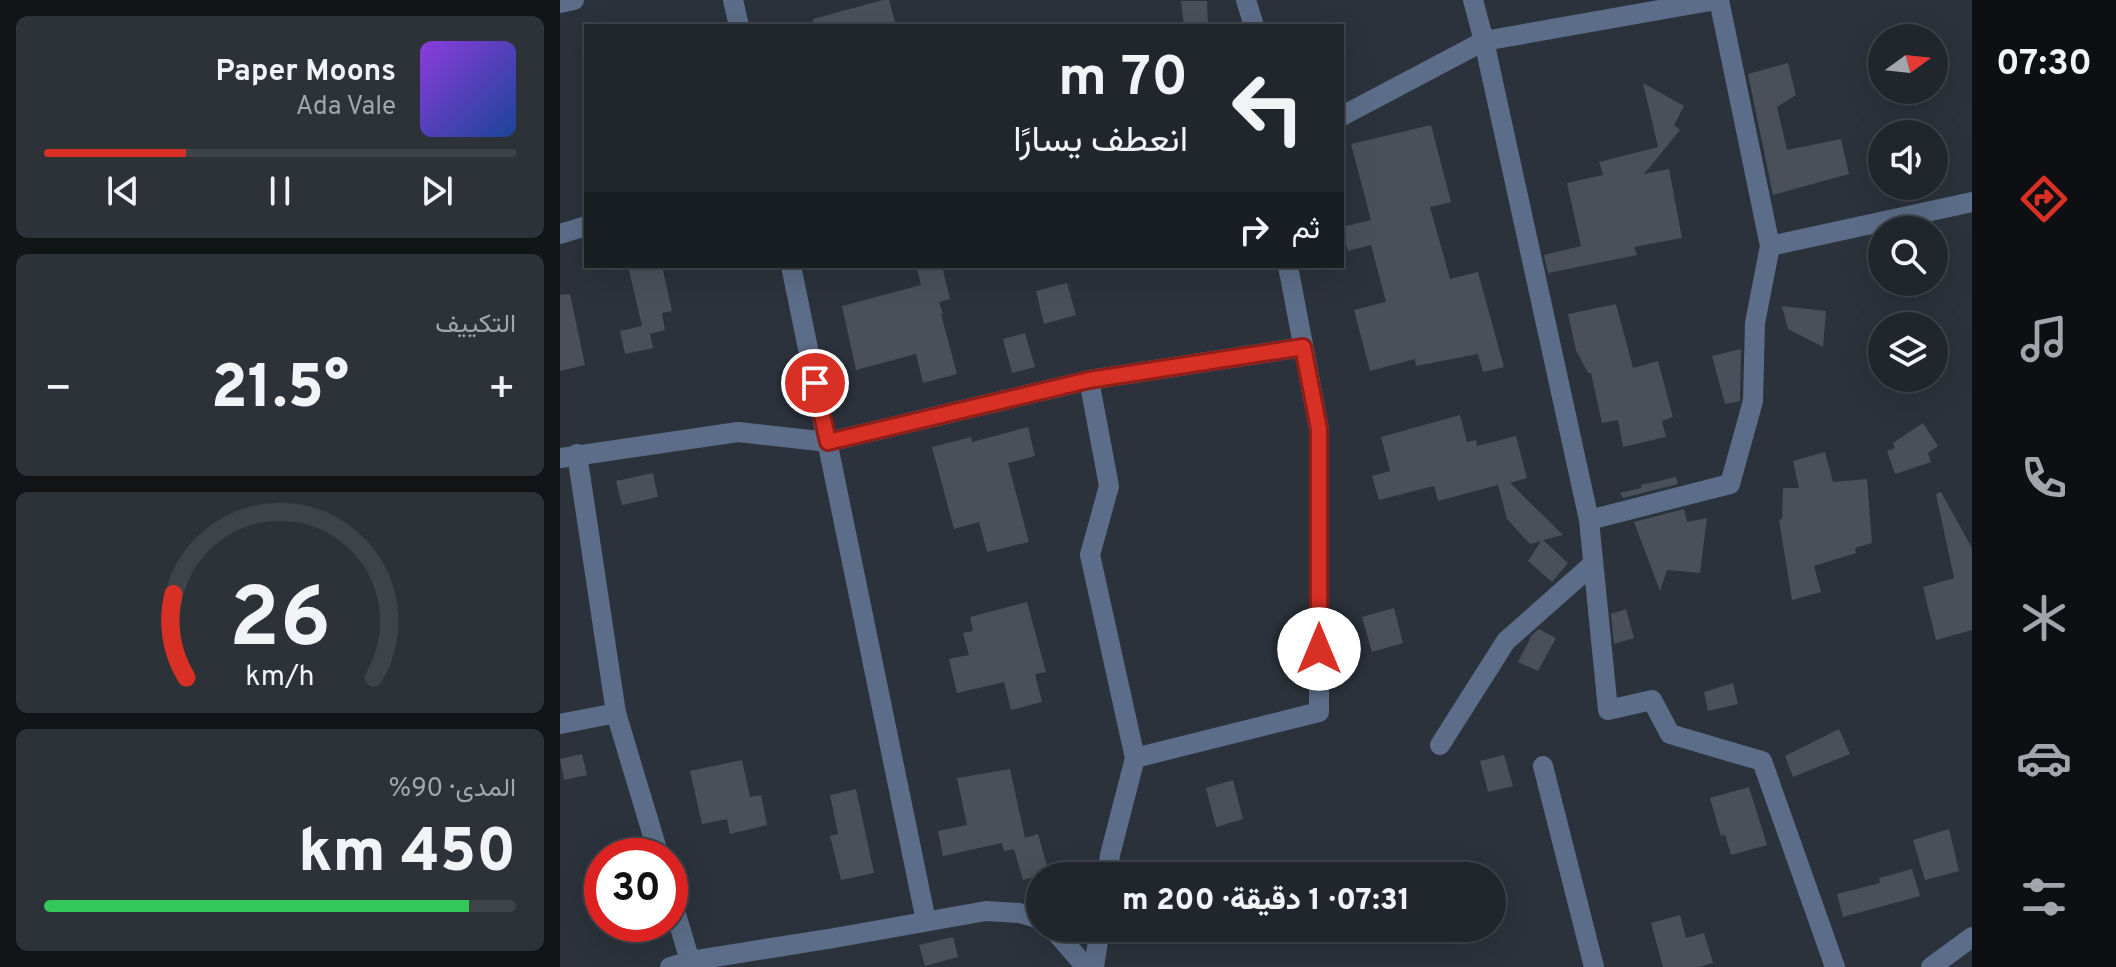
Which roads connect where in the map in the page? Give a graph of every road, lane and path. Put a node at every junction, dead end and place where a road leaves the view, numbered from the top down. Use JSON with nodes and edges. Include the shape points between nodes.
{"nodes":[{"id":1,"x":574,"y":0,"type":"edge"},
{"id":2,"x":733,"y":0,"type":"edge"},
{"id":3,"x":1246,"y":0,"type":"edge"},
{"id":4,"x":1473,"y":0,"type":"edge"},
{"id":5,"x":1718,"y":0,"type":"edge"},
{"id":6,"x":560,"y":3,"type":"edge"},
{"id":7,"x":739,"y":24,"type":"edge"},
{"id":8,"x":1253,"y":24,"type":"edge"},
{"id":9,"x":1484,"y":41,"type":"junction"},
{"id":10,"x":1344,"y":115,"type":"edge"},
{"id":11,"x":1972,"y":202,"type":"edge"},
{"id":12,"x":584,"y":227,"type":"edge"},
{"id":13,"x":560,"y":234,"type":"edge"},
{"id":14,"x":1770,"y":246,"type":"junction"},
{"id":15,"x":791,"y":268,"type":"edge"},
{"id":16,"x":1288,"y":268,"type":"edge"},
{"id":17,"x":1303,"y":347,"type":"junction"},
{"id":18,"x":1089,"y":380,"type":"junction"},
{"id":19,"x":828,"y":442,"type":"junction"},
{"id":20,"x":568,"y":456,"type":"edge"},
{"id":21,"x":1589,"y":520,"type":"junction"},
{"id":22,"x":1593,"y":564,"type":"junction"},
{"id":23,"x":616,"y":713,"type":"junction"},
{"id":24,"x":560,"y":724,"type":"edge"},
{"id":25,"x":1440,"y":745,"type":"dead end"},
{"id":26,"x":1135,"y":758,"type":"junction"},
{"id":27,"x":1543,"y":766,"type":"dead end"},
{"id":28,"x":654,"y":838,"type":"edge"},
{"id":29,"x":1109,"y":862,"type":"edge"},
{"id":30,"x":1026,"y":915,"type":"edge"},
{"id":31,"x":926,"y":921,"type":"junction"},
{"id":32,"x":1972,"y":937,"type":"edge"},
{"id":33,"x":677,"y":942,"type":"edge"},
{"id":34,"x":1065,"y":942,"type":"edge"},
{"id":35,"x":1098,"y":942,"type":"edge"},
{"id":36,"x":680,"y":964,"type":"edge"},
{"id":37,"x":1086,"y":967,"type":"edge"},
{"id":38,"x":1094,"y":967,"type":"edge"},
{"id":39,"x":1594,"y":967,"type":"edge"},
{"id":40,"x":1835,"y":967,"type":"edge"},
{"id":41,"x":1931,"y":967,"type":"edge"}],
"edges":[{"from":1,"to":6,"type":"street"},
{"from":2,"to":7,"type":"street"},
{"from":3,"to":8,"type":"street"},
{"from":4,"to":9,"type":"street"},
{"from":5,"to":9,"type":"street"},
{"from":5,"to":14,"type":"street"},
{"from":9,"to":10,"type":"street"},
{"from":9,"to":21,"type":"street"},
{"from":11,"to":14,"type":"street"},
{"from":12,"to":13,"type":"street"},
{"from":14,"to":21,"type":"street","via":[[1755,323],[1753,401],[1730,484]]},
{"from":15,"to":19,"type":"street"},
{"from":16,"to":17,"type":"street"},
{"from":17,"to":18,"type":"street"},
{"from":17,"to":26,"type":"street","via":[[1319,429],[1319,712]]},
{"from":18,"to":19,"type":"street"},
{"from":18,"to":26,"type":"street","via":[[1109,486],[1090,555]]},
{"from":19,"to":20,"type":"street","via":[[738,432]]},
{"from":19,"to":31,"type":"street"},
{"from":20,"to":23,"type":"street"},
{"from":21,"to":22,"type":"street"},
{"from":22,"to":25,"type":"street","via":[[1506,641]]},
{"from":22,"to":40,"type":"street","via":[[1608,710],[1652,700],[1670,734],[1762,761]]},
{"from":23,"to":24,"type":"street"},
{"from":23,"to":28,"type":"street"},
{"from":26,"to":29,"type":"street"},
{"from":27,"to":39,"type":"street"},
{"from":30,"to":31,"type":"street","via":[[986,911]]},
{"from":31,"to":36,"type":"street"},
{"from":32,"to":41,"type":"street"},
{"from":33,"to":36,"type":"street"},
{"from":34,"to":37,"type":"street"},
{"from":35,"to":38,"type":"street"}]}
